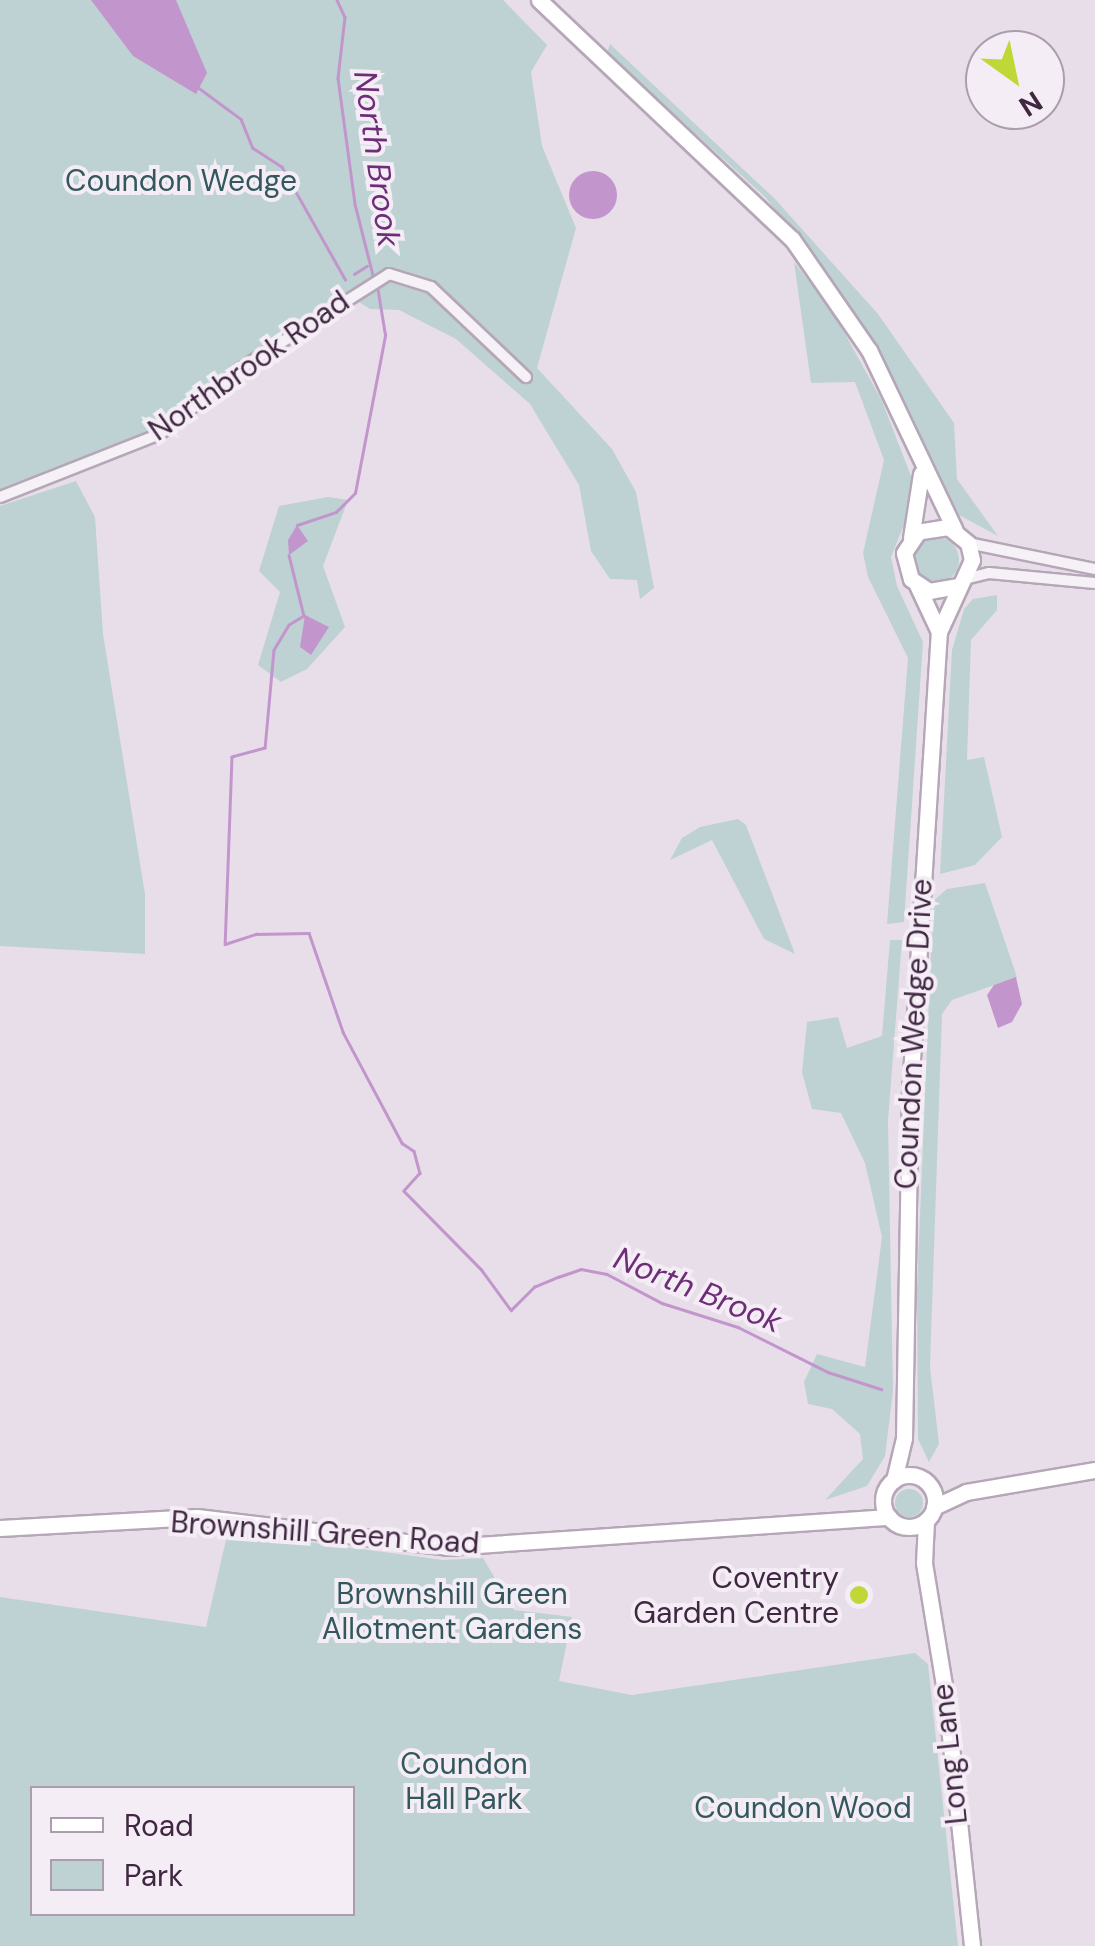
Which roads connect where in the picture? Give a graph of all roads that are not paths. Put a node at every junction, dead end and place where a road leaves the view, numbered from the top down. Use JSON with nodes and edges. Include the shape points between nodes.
{"nodes":[{"id":1,"x":539,"y":0,"type":"edge"},
{"id":2,"x":526,"y":377,"type":"dead end"},
{"id":3,"x":921,"y":466,"type":"junction"},
{"id":4,"x":0,"y":497,"type":"edge"},
{"id":5,"x":954,"y":530,"type":"junction"},
{"id":6,"x":911,"y":538,"type":"junction"},
{"id":7,"x":968,"y":543,"type":"junction"},
{"id":8,"x":1095,"y":568,"type":"edge"},
{"id":9,"x":961,"y":582,"type":"junction"},
{"id":10,"x":1095,"y":583,"type":"edge"},
{"id":11,"x":917,"y":585,"type":"junction"},
{"id":12,"x":939,"y":632,"type":"junction"},
{"id":13,"x":904,"y":1438,"type":"junction"},
{"id":14,"x":1095,"y":1470,"type":"edge"},
{"id":15,"x":894,"y":1480,"type":"junction"},
{"id":16,"x":926,"y":1483,"type":"junction"},
{"id":17,"x":958,"y":1494,"type":"junction"},
{"id":18,"x":884,"y":1496,"type":"junction"},
{"id":19,"x":930,"y":1514,"type":"junction"},
{"id":20,"x":826,"y":1519,"type":"junction"},
{"id":21,"x":896,"y":1522,"type":"junction"},
{"id":22,"x":0,"y":1528,"type":"edge"},
{"id":23,"x":924,"y":1563,"type":"junction"},
{"id":24,"x":972,"y":1946,"type":"edge"}],
"edges":[{"from":1,"to":3,"type":"main road","name":"Coundon Wedge Drive","via":[[792,239],[869,350]]},
{"from":2,"to":4,"type":"street","name":"Northbrook Road","via":[[432,286],[389,274],[241,368],[160,434]]},
{"from":3,"to":5,"type":"main road","name":"Coundon Wedge Drive"},
{"from":3,"to":6,"type":"main road","name":"Coundon Wedge Drive","via":[[921,503]]},
{"from":5,"to":6,"type":"main road","via":[[929,526]]},
{"from":5,"to":7,"type":"main road","name":"Coundon Wedge Drive"},
{"from":6,"to":11,"type":"main road","name":"Coundon Wedge Drive","via":[[903,562]]},
{"from":7,"to":8,"type":"street"},
{"from":7,"to":9,"type":"main road","name":"Coundon Wedge Drive","via":[[972,560]]},
{"from":9,"to":10,"type":"street","via":[[989,573]]},
{"from":9,"to":11,"type":"main road","via":[[939,592]]},
{"from":9,"to":12,"type":"main road","name":"Coundon Wedge Drive"},
{"from":11,"to":12,"type":"main road","name":"Coundon Wedge Drive"},
{"from":12,"to":13,"type":"main road","name":"Coundon Wedge Drive","via":[[911,1073]]},
{"from":13,"to":15,"type":"main road","name":"Coundon Wedge Drive"},
{"from":13,"to":16,"type":"main road","name":"Coundon Wedge Drive"},
{"from":14,"to":17,"type":"main road"},
{"from":15,"to":16,"type":"main road"},
{"from":15,"to":18,"type":"main road","name":"Coundon Wedge Drive"},
{"from":16,"to":17,"type":"main road"},
{"from":16,"to":19,"type":"main road","name":"Coundon Wedge Drive"},
{"from":17,"to":19,"type":"main road","name":"Brownshill Green Road"},
{"from":18,"to":20,"type":"main road"},
{"from":18,"to":21,"type":"main road","name":"Long Lane"},
{"from":19,"to":21,"type":"main road","name":"Brownshill Green Road"},
{"from":19,"to":23,"type":"main road","name":"Long Lane"},
{"from":20,"to":21,"type":"main road","name":"Brownshill Green Road"},
{"from":20,"to":22,"type":"main road","name":"Brownshill Green Road","via":[[448,1547],[197,1516]]},
{"from":21,"to":23,"type":"main road","name":"Long Lane"},
{"from":23,"to":24,"type":"main road","name":"Long Lane","via":[[946,1698]]}]}
